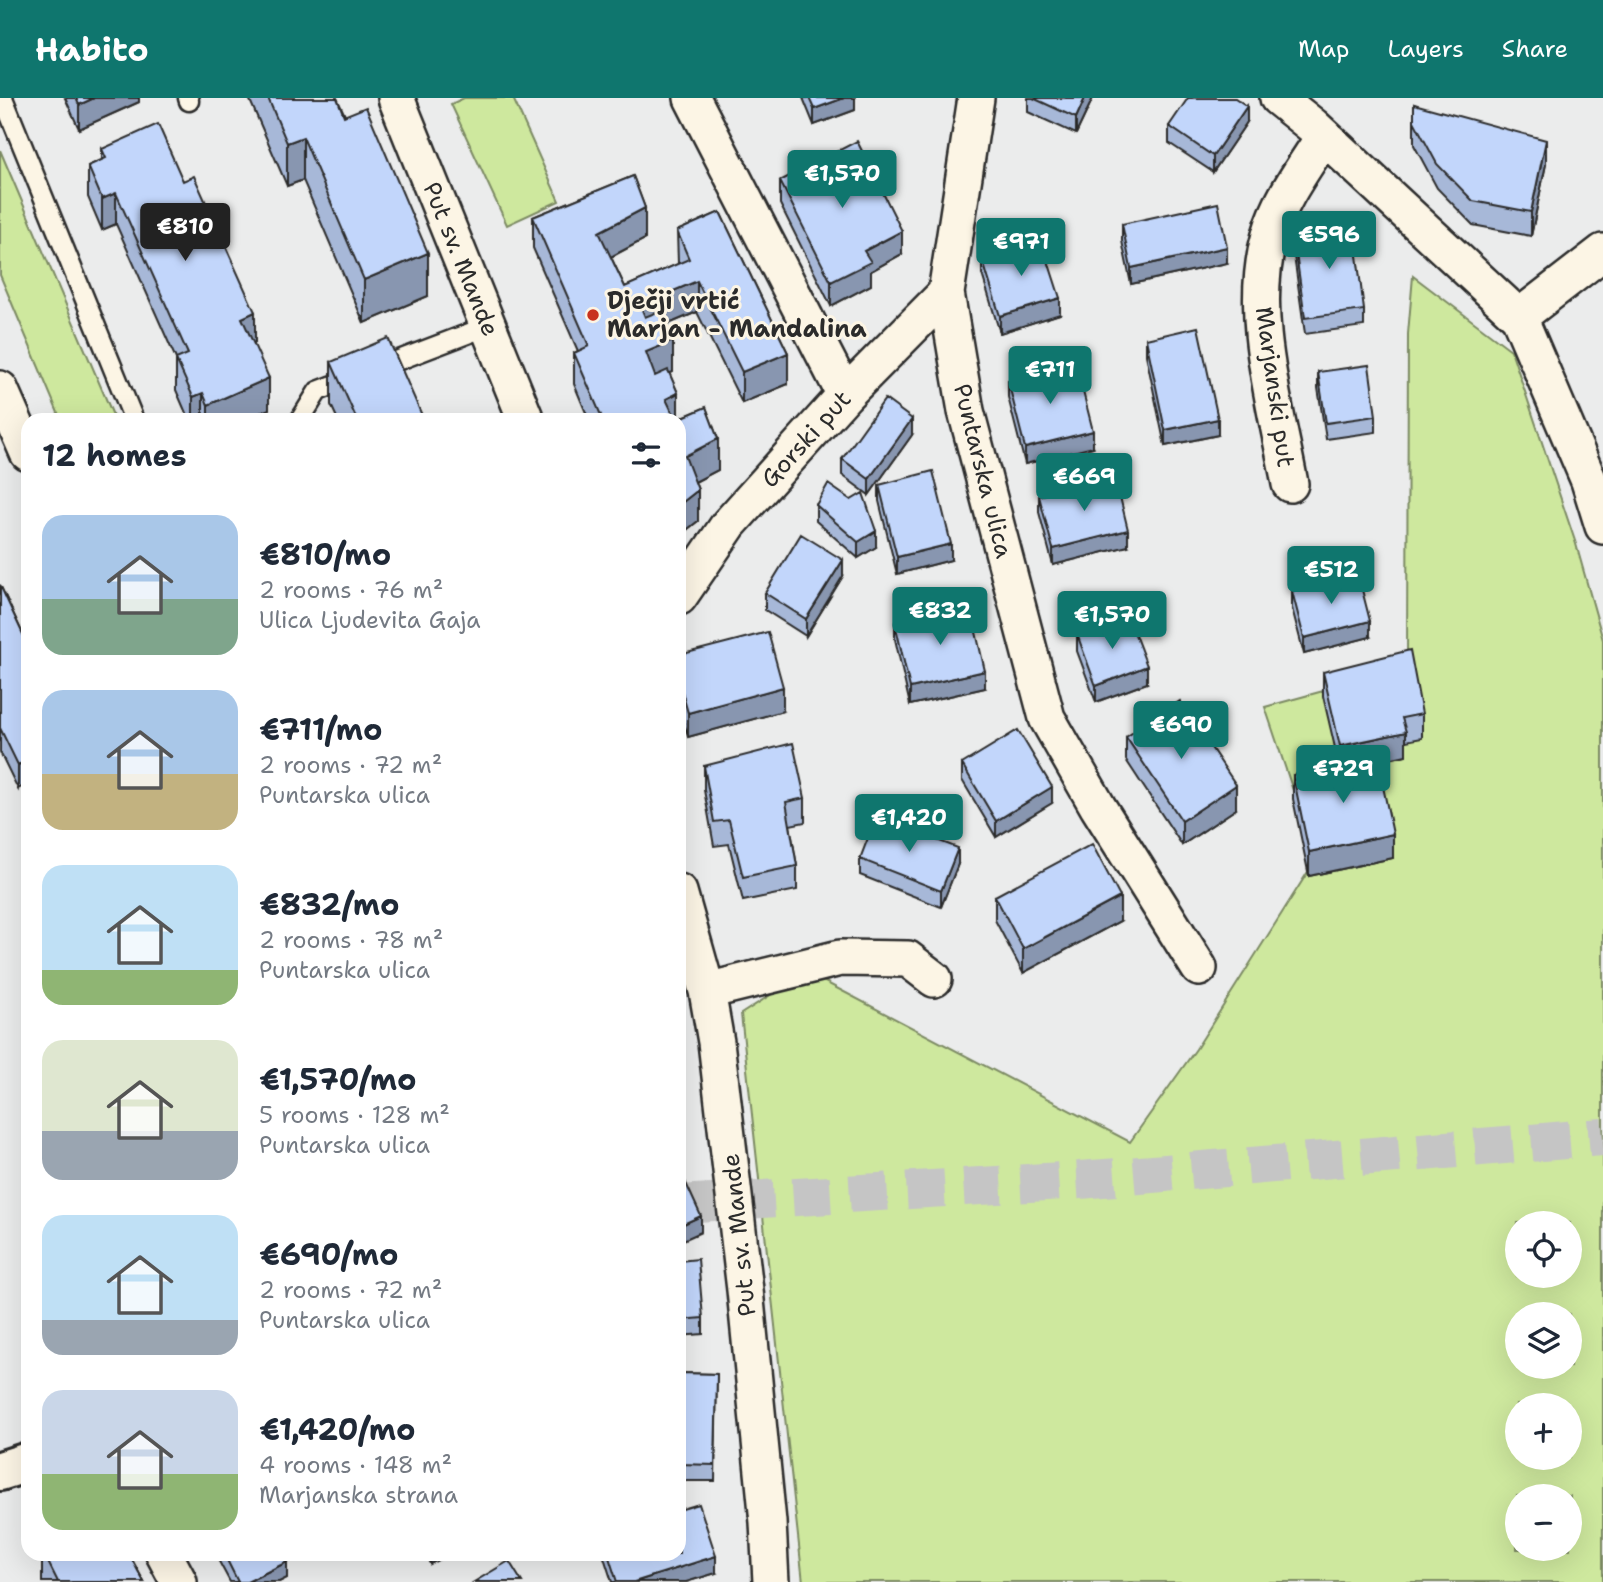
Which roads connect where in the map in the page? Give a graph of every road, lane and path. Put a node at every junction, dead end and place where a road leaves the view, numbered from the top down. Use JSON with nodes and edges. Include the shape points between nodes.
{"nodes":[{"id":1,"x":4,"y":98,"type":"edge"},
{"id":2,"x":396,"y":98,"type":"edge"},
{"id":3,"x":692,"y":98,"type":"edge"},
{"id":4,"x":976,"y":98,"type":"edge"},
{"id":5,"x":1278,"y":98,"type":"edge"},
{"id":6,"x":1324,"y":136,"type":"junction"},
{"id":7,"x":1603,"y":252,"type":"edge"},
{"id":8,"x":946,"y":293,"type":"junction"},
{"id":9,"x":1519,"y":317,"type":"junction"},
{"id":10,"x":488,"y":326,"type":"junction"},
{"id":11,"x":0,"y":389,"type":"edge"},
{"id":12,"x":845,"y":395,"type":"junction"},
{"id":13,"x":131,"y":413,"type":"edge"},
{"id":14,"x":304,"y":413,"type":"edge"},
{"id":15,"x":523,"y":413,"type":"edge"},
{"id":16,"x":21,"y":437,"type":"edge"},
{"id":17,"x":1290,"y":484,"type":"dead end"},
{"id":18,"x":1603,"y":526,"type":"edge"},
{"id":19,"x":686,"y":587,"type":"edge"},
{"id":20,"x":686,"y":917,"type":"edge"},
{"id":21,"x":1199,"y":968,"type":"dead end"},
{"id":22,"x":934,"y":979,"type":"dead end"},
{"id":23,"x":707,"y":991,"type":"junction"},
{"id":24,"x":21,"y":1464,"type":"edge"},
{"id":25,"x":0,"y":1471,"type":"edge"},
{"id":26,"x":168,"y":1561,"type":"edge"},
{"id":27,"x":179,"y":1582,"type":"edge"},
{"id":28,"x":771,"y":1582,"type":"edge"}],
"edges":[{"from":1,"to":13,"type":"lane"},
{"from":2,"to":10,"type":"street","name":"Put sv. Mande"},
{"from":3,"to":12,"type":"street"},
{"from":4,"to":8,"type":"street","name":"Puntarska ulica"},
{"from":5,"to":6,"type":"street"},
{"from":6,"to":9,"type":"street"},
{"from":6,"to":17,"type":"street","name":"Marjanski put","via":[[1284,200],[1263,270],[1261,321]]},
{"from":7,"to":9,"type":"street"},
{"from":8,"to":12,"type":"street","name":"Gorski put"},
{"from":8,"to":21,"type":"street","name":"Puntarska ulica","via":[[965,411],[1047,718]]},
{"from":9,"to":18,"type":"street","via":[[1589,481]]},
{"from":10,"to":14,"type":"lane","via":[[317,391]]},
{"from":10,"to":15,"type":"street","name":"Put sv. Mande"},
{"from":11,"to":16,"type":"street"},
{"from":12,"to":19,"type":"street","name":"Gorski put","via":[[729,524]]},
{"from":20,"to":23,"type":"street","name":"Put sv. Mande"},
{"from":22,"to":23,"type":"street","via":[[908,959],[840,958]]},
{"from":23,"to":28,"type":"street","name":"Put sv. Mande","via":[[732,1166]]},
{"from":24,"to":25,"type":"main road"},
{"from":26,"to":27,"type":"street"}]}
